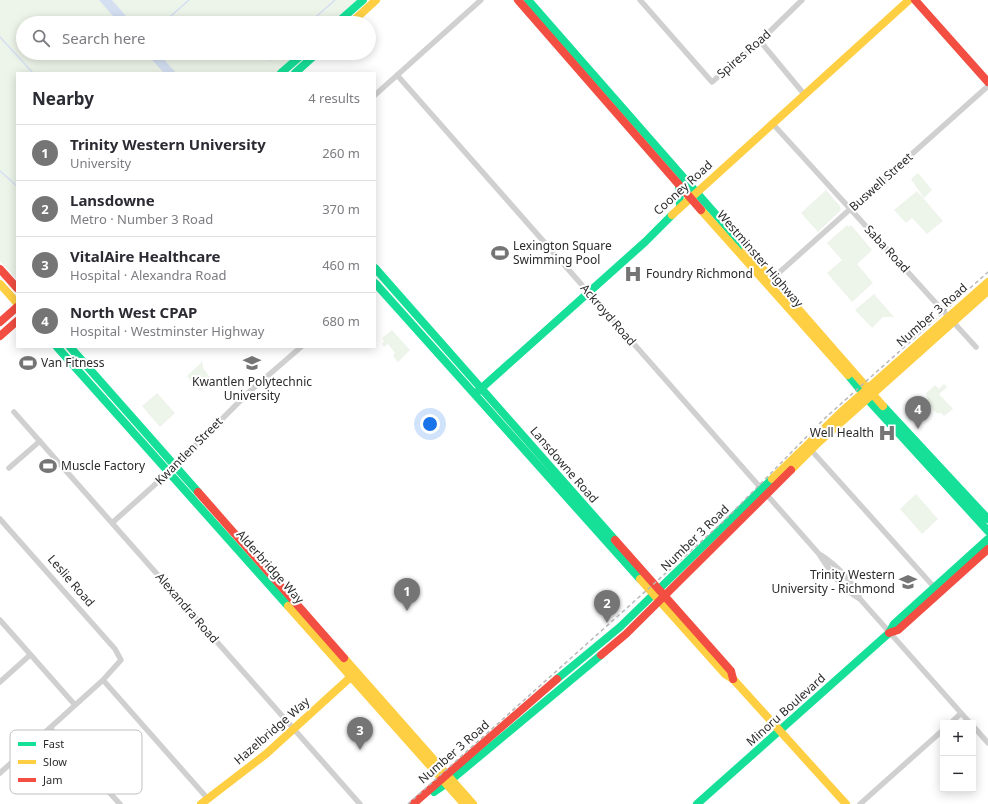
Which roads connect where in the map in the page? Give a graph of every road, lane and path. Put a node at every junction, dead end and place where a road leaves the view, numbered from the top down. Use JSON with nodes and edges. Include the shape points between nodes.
{"nodes":[{"id":1,"x":363,"y":0,"type":"edge"},
{"id":2,"x":376,"y":0,"type":"edge"},
{"id":3,"x":481,"y":0,"type":"edge"},
{"id":4,"x":518,"y":0,"type":"edge"},
{"id":5,"x":528,"y":0,"type":"edge"},
{"id":6,"x":640,"y":0,"type":"edge"},
{"id":7,"x":802,"y":0,"type":"edge"},
{"id":8,"x":909,"y":0,"type":"edge"},
{"id":9,"x":915,"y":0,"type":"edge"},
{"id":10,"x":345,"y":16,"type":"edge"},
{"id":11,"x":359,"y":16,"type":"edge"},
{"id":12,"x":760,"y":41,"type":"junction"},
{"id":13,"x":296,"y":60,"type":"edge"},
{"id":14,"x":309,"y":60,"type":"edge"},
{"id":15,"x":282,"y":72,"type":"edge"},
{"id":16,"x":296,"y":72,"type":"edge"},
{"id":17,"x":397,"y":75,"type":"junction"},
{"id":18,"x":988,"y":82,"type":"edge"},
{"id":19,"x":988,"y":86,"type":"edge"},
{"id":20,"x":376,"y":94,"type":"edge"},
{"id":21,"x":804,"y":94,"type":"junction"},
{"id":22,"x":772,"y":123,"type":"junction"},
{"id":23,"x":679,"y":184,"type":"junction"},
{"id":24,"x":693,"y":195,"type":"junction"},
{"id":25,"x":680,"y":207,"type":"junction"},
{"id":26,"x":850,"y":209,"type":"junction"},
{"id":27,"x":0,"y":269,"type":"edge"},
{"id":28,"x":377,"y":278,"type":"edge"},
{"id":29,"x":773,"y":278,"type":"junction"},
{"id":30,"x":988,"y":282,"type":"edge"},
{"id":31,"x":0,"y":284,"type":"edge"},
{"id":32,"x":16,"y":286,"type":"edge"},
{"id":33,"x":988,"y":291,"type":"edge"},
{"id":34,"x":588,"y":293,"type":"junction"},
{"id":35,"x":16,"y":302,"type":"edge"},
{"id":36,"x":16,"y":308,"type":"edge"},
{"id":37,"x":951,"y":319,"type":"junction"},
{"id":38,"x":0,"y":322,"type":"edge"},
{"id":39,"x":16,"y":322,"type":"edge"},
{"id":40,"x":16,"y":329,"type":"edge"},
{"id":41,"x":0,"y":336,"type":"edge"},
{"id":42,"x":0,"y":342,"type":"edge"},
{"id":43,"x":976,"y":347,"type":"dead end"},
{"id":44,"x":58,"y":348,"type":"edge"},
{"id":45,"x":71,"y":348,"type":"edge"},
{"id":46,"x":300,"y":348,"type":"edge"},
{"id":47,"x":482,"y":388,"type":"junction"},
{"id":48,"x":867,"y":393,"type":"junction"},
{"id":49,"x":475,"y":394,"type":"junction"},
{"id":50,"x":14,"y":412,"type":"dead end"},
{"id":51,"x":40,"y":441,"type":"junction"},
{"id":52,"x":811,"y":450,"type":"junction"},
{"id":53,"x":175,"y":465,"type":"junction"},
{"id":54,"x":9,"y":468,"type":"dead end"},
{"id":55,"x":169,"y":472,"type":"junction"},
{"id":56,"x":764,"y":493,"type":"junction"},
{"id":57,"x":0,"y":519,"type":"edge"},
{"id":58,"x":988,"y":519,"type":"edge"},
{"id":59,"x":112,"y":523,"type":"junction"},
{"id":60,"x":988,"y":531,"type":"edge"},
{"id":61,"x":988,"y":539,"type":"edge"},
{"id":62,"x":988,"y":549,"type":"edge"},
{"id":63,"x":934,"y":587,"type":"junction"},
{"id":64,"x":656,"y":592,"type":"junction"},
{"id":65,"x":662,"y":599,"type":"junction"},
{"id":66,"x":0,"y":620,"type":"edge"},
{"id":67,"x":889,"y":632,"type":"junction"},
{"id":68,"x":30,"y":654,"type":"junction"},
{"id":69,"x":354,"y":675,"type":"junction"},
{"id":70,"x":103,"y":680,"type":"junction"},
{"id":71,"x":0,"y":682,"type":"edge"},
{"id":72,"x":75,"y":705,"type":"junction"},
{"id":73,"x":961,"y":713,"type":"junction"},
{"id":74,"x":953,"y":720,"type":"edge"},
{"id":75,"x":967,"y":720,"type":"edge"},
{"id":76,"x":50,"y":728,"type":"edge"},
{"id":77,"x":294,"y":729,"type":"junction"},
{"id":78,"x":976,"y":729,"type":"edge"},
{"id":79,"x":779,"y":731,"type":"junction"},
{"id":80,"x":940,"y":733,"type":"edge"},
{"id":81,"x":988,"y":743,"type":"edge"},
{"id":82,"x":10,"y":764,"type":"edge"},
{"id":83,"x":0,"y":773,"type":"edge"},
{"id":84,"x":446,"y":779,"type":"junction"},
{"id":85,"x":111,"y":794,"type":"edge"},
{"id":86,"x":210,"y":801,"type":"edge"},
{"id":87,"x":120,"y":804,"type":"edge"},
{"id":88,"x":201,"y":804,"type":"edge"},
{"id":89,"x":360,"y":804,"type":"edge"},
{"id":90,"x":413,"y":804,"type":"edge"},
{"id":91,"x":421,"y":804,"type":"edge"},
{"id":92,"x":464,"y":804,"type":"edge"},
{"id":93,"x":473,"y":804,"type":"edge"},
{"id":94,"x":698,"y":804,"type":"edge"},
{"id":95,"x":846,"y":804,"type":"edge"},
{"id":96,"x":860,"y":804,"type":"edge"}],
"edges":[{"from":1,"to":10,"type":"main road"},
{"from":2,"to":11,"type":"main road"},
{"from":3,"to":17,"type":"street"},
{"from":4,"to":23,"type":"main road","name":"Westminster Highway"},
{"from":5,"to":24,"type":"main road","name":"Westminster Highway"},
{"from":6,"to":12,"type":"street","name":"Spires Road","via":[[712,82]]},
{"from":7,"to":12,"type":"street","name":"Spires Road"},
{"from":8,"to":21,"type":"main road","name":"Cooney Road"},
{"from":9,"to":18,"type":"main road"},
{"from":12,"to":21,"type":"street"},
{"from":13,"to":15,"type":"main road"},
{"from":14,"to":16,"type":"main road"},
{"from":17,"to":20,"type":"street"},
{"from":17,"to":34,"type":"street","name":"Ackroyd Road"},
{"from":19,"to":26,"type":"street","name":"Buswell Street"},
{"from":21,"to":22,"type":"main road","name":"Cooney Road"},
{"from":22,"to":24,"type":"main road","name":"Cooney Road"},
{"from":22,"to":26,"type":"street","name":"Saba Road"},
{"from":23,"to":24,"type":"main road","name":"Westminster Highway"},
{"from":23,"to":25,"type":"main road"},
{"from":24,"to":25,"type":"main road","name":"Cooney Road"},
{"from":24,"to":29,"type":"main road","name":"Westminster Highway"},
{"from":24,"to":48,"type":"main road","name":"Westminster Highway"},
{"from":25,"to":34,"type":"main road","name":"Cooney Road"},
{"from":26,"to":29,"type":"street","name":"Buswell Street"},
{"from":26,"to":37,"type":"street","name":"Saba Road"},
{"from":27,"to":32,"type":"main road"},
{"from":28,"to":47,"type":"main road","name":"Lansdowne Road"},
{"from":28,"to":49,"type":"main road","name":"Lansdowne Road"},
{"from":29,"to":48,"type":"main road","name":"Westminster Highway"},
{"from":30,"to":37,"type":"main road","name":"Number 3 Road"},
{"from":31,"to":35,"type":"main road"},
{"from":33,"to":37,"type":"main road","name":"Number 3 Road"},
{"from":34,"to":47,"type":"main road","name":"Cooney Road"},
{"from":34,"to":56,"type":"street","name":"Ackroyd Road"},
{"from":36,"to":38,"type":"main road"},
{"from":37,"to":43,"type":"street","name":"Saba Road"},
{"from":37,"to":48,"type":"main road","name":"Number 3 Road"},
{"from":39,"to":41,"type":"main road"},
{"from":40,"to":42,"type":"main road"},
{"from":44,"to":55,"type":"main road","name":"Alderbridge Way"},
{"from":45,"to":53,"type":"main road","name":"Alderbridge Way"},
{"from":46,"to":53,"type":"street","name":"Kwantlen Street","via":[[236,404]]},
{"from":47,"to":49,"type":"main road","name":"Cooney Road"},
{"from":47,"to":64,"type":"main road","name":"Lansdowne Road"},
{"from":48,"to":52,"type":"main road","name":"Number 3 Road"},
{"from":48,"to":56,"type":"main road","name":"Number 3 Road"},
{"from":48,"to":58,"type":"main road","name":"Westminster Highway"},
{"from":48,"to":60,"type":"main road","name":"Westminster Highway"},
{"from":49,"to":64,"type":"main road","name":"Lansdowne Road"},
{"from":50,"to":51,"type":"street","name":"Alexandra Road"},
{"from":51,"to":54,"type":"street"},
{"from":51,"to":59,"type":"street","name":"Alexandra Road"},
{"from":52,"to":56,"type":"main road","name":"Number 3 Road"},
{"from":52,"to":63,"type":"street"},
{"from":53,"to":55,"type":"street","name":"Kwantlen Street"},
{"from":53,"to":69,"type":"main road","name":"Alderbridge Way"},
{"from":55,"to":59,"type":"street","name":"Kwantlen Street"},
{"from":55,"to":69,"type":"main road","name":"Alderbridge Way"},
{"from":56,"to":64,"type":"main road","name":"Number 3 Road"},
{"from":56,"to":65,"type":"main road","name":"Number 3 Road"},
{"from":56,"to":67,"type":"street","name":"Ackroyd Road","via":[[819,554],[832,562]]},
{"from":57,"to":70,"type":"street","name":"Leslie Road","via":[[115,649],[121,660]]},
{"from":59,"to":77,"type":"street","name":"Alexandra Road"},
{"from":61,"to":63,"type":"main road","name":"Minoru Boulevard"},
{"from":62,"to":67,"type":"main road","name":"Minoru Boulevard","via":[[898,630]]},
{"from":63,"to":67,"type":"main road","name":"Minoru Boulevard","via":[[894,624]]},
{"from":64,"to":65,"type":"main road","name":"Lansdowne Road"},
{"from":64,"to":84,"type":"main road","name":"Number 3 Road","via":[[620,628],[510,719]]},
{"from":65,"to":79,"type":"main road","name":"Lansdowne Road","via":[[725,674],[733,679]]},
{"from":65,"to":84,"type":"main road","name":"Number 3 Road","via":[[599,657]]},
{"from":66,"to":68,"type":"street"},
{"from":67,"to":73,"type":"street","name":"Ackroyd Road"},
{"from":67,"to":79,"type":"main road","name":"Minoru Boulevard"},
{"from":68,"to":71,"type":"street"},
{"from":68,"to":72,"type":"street"},
{"from":69,"to":77,"type":"main road","name":"Hazelbridge Way"},
{"from":69,"to":84,"type":"main road","name":"Alderbridge Way"},
{"from":70,"to":72,"type":"street"},
{"from":70,"to":86,"type":"street"},
{"from":72,"to":76,"type":"street"},
{"from":73,"to":74,"type":"street"},
{"from":73,"to":75,"type":"street","name":"Ackroyd Road"},
{"from":77,"to":86,"type":"main road","name":"Hazelbridge Way"},
{"from":77,"to":89,"type":"street","name":"Alexandra Road"},
{"from":78,"to":81,"type":"street"},
{"from":79,"to":94,"type":"main road","name":"Minoru Boulevard"},
{"from":79,"to":95,"type":"main road","name":"Lansdowne Road"},
{"from":80,"to":96,"type":"street"},
{"from":82,"to":83,"type":"street"},
{"from":84,"to":90,"type":"main road","name":"Number 3 Road"},
{"from":84,"to":91,"type":"main road","name":"Number 3 Road"},
{"from":84,"to":92,"type":"main road","name":"Alderbridge Way"},
{"from":84,"to":93,"type":"main road","name":"Alderbridge Way"},
{"from":85,"to":87,"type":"street"},
{"from":86,"to":88,"type":"main road","name":"Hazelbridge Way"}]}
